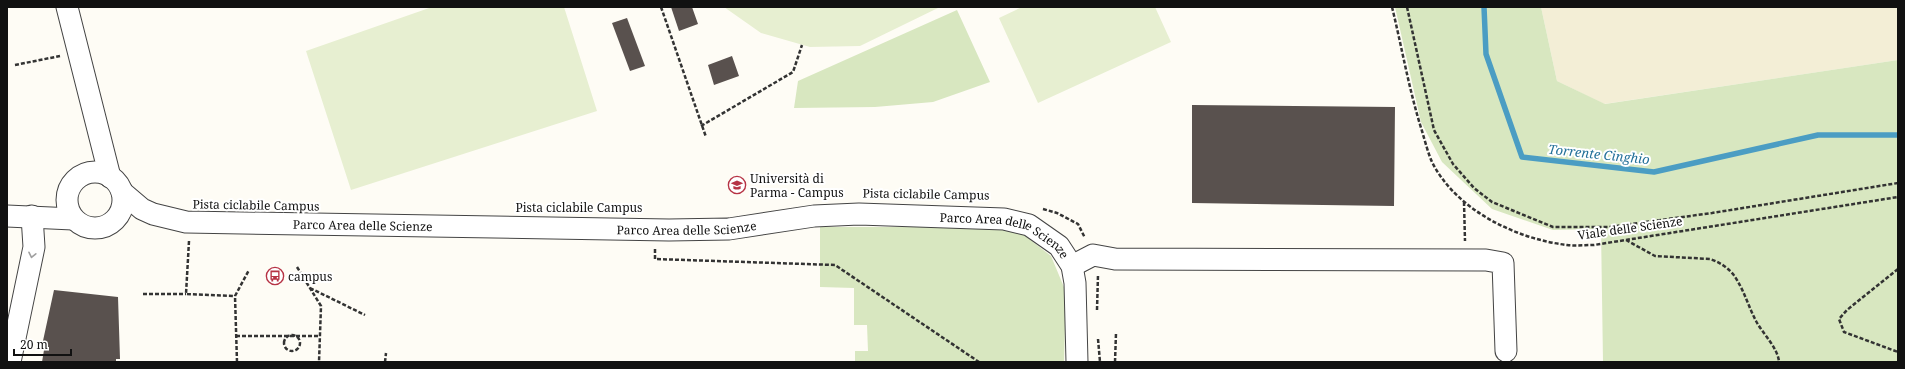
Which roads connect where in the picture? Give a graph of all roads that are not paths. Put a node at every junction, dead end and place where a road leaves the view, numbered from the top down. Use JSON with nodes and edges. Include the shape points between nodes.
{"nodes":[{"id":1,"x":67,"y":7,"type":"edge"},
{"id":2,"x":99,"y":128,"type":"junction"},
{"id":3,"x":84,"y":174,"type":"junction"},
{"id":4,"x":116,"y":184,"type":"junction"},
{"id":5,"x":67,"y":194,"type":"junction"},
{"id":6,"x":7,"y":216,"type":"edge"},
{"id":7,"x":32,"y":216,"type":"junction"},
{"id":8,"x":118,"y":216,"type":"junction"},
{"id":9,"x":73,"y":219,"type":"junction"},
{"id":10,"x":188,"y":222,"type":"junction"},
{"id":11,"x":1072,"y":266,"type":"junction"},
{"id":12,"x":1506,"y":351,"type":"dead end"},
{"id":13,"x":10,"y":362,"type":"edge"},
{"id":14,"x":1077,"y":362,"type":"edge"}],
"edges":[{"from":1,"to":2,"type":"street"},
{"from":2,"to":3,"type":"street"},
{"from":2,"to":4,"type":"street"},
{"from":3,"to":4,"type":"street","via":[[102,173]]},
{"from":3,"to":5,"type":"street","via":[[76,178]]},
{"from":4,"to":8,"type":"street","via":[[121,209]]},
{"from":4,"to":10,"type":"street","name":"Parco Area delle Scienze","via":[[142,209]]},
{"from":5,"to":7,"type":"street"},
{"from":5,"to":9,"type":"street","via":[[67,204]]},
{"from":6,"to":7,"type":"street"},
{"from":7,"to":9,"type":"street"},
{"from":7,"to":13,"type":"street","one_way":true,"via":[[34,247]]},
{"from":8,"to":9,"type":"street","via":[[112,222],[96,228],[88,228]]},
{"from":8,"to":10,"type":"street","name":"Parco Area delle Scienze","via":[[162,226]]},
{"from":10,"to":11,"type":"street","name":"Parco Area delle Scienze","via":[[669,230],[730,229],[814,216],[859,214],[1004,219],[1029,225],[1044,234],[1059,246]]},
{"from":11,"to":12,"type":"street","via":[[1093,255],[1115,259],[1486,260],[1503,263]]},
{"from":11,"to":14,"type":"street","name":"Parco Area delle Scienze","via":[[1075,283]]}]}
